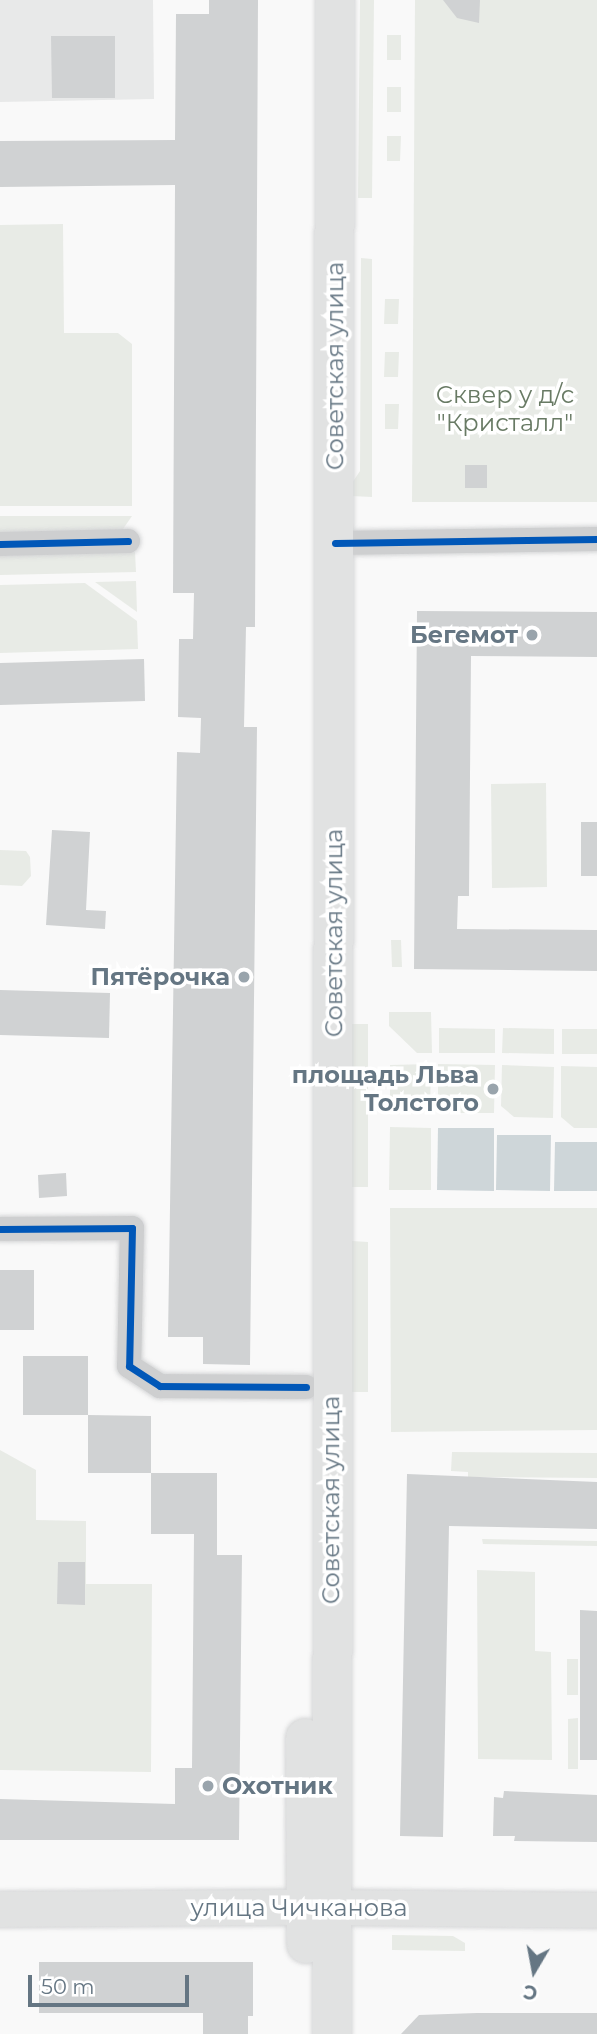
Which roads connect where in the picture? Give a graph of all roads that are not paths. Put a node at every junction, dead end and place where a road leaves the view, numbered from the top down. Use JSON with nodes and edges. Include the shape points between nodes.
{"nodes":[{"id":1,"x":312,"y":0,"type":"edge"},
{"id":2,"x":335,"y":0,"type":"edge"},
{"id":3,"x":597,"y":539,"type":"edge"},
{"id":4,"x":128,"y":541,"type":"dead end"},
{"id":5,"x":322,"y":543,"type":"junction"},
{"id":6,"x":0,"y":544,"type":"edge"},
{"id":7,"x":0,"y":1229,"type":"edge"},
{"id":8,"x":306,"y":1387,"type":"junction"},
{"id":9,"x":319,"y":1907,"type":"junction"},
{"id":10,"x":0,"y":1909,"type":"edge"},
{"id":11,"x":597,"y":1910,"type":"edge"},
{"id":12,"x":306,"y":2034,"type":"edge"},
{"id":13,"x":332,"y":2034,"type":"edge"}],
"edges":[{"from":1,"to":5,"type":"main road"},
{"from":2,"to":5,"type":"main road","name":"Советская улица"},
{"from":3,"to":5,"type":"street"},
{"from":4,"to":6,"type":"street"},
{"from":5,"to":8,"type":"main road"},
{"from":5,"to":9,"type":"main road","name":"Советская улица"},
{"from":7,"to":8,"type":"street","via":[[132,1228],[129,1366],[160,1386]]},
{"from":8,"to":9,"type":"main road"},
{"from":9,"to":10,"type":"main road","name":"улица Чичканова"},
{"from":9,"to":11,"type":"main road","name":"улица Чичканова"},
{"from":9,"to":12,"type":"main road"},
{"from":9,"to":13,"type":"main road","name":"Советская улица"}]}
